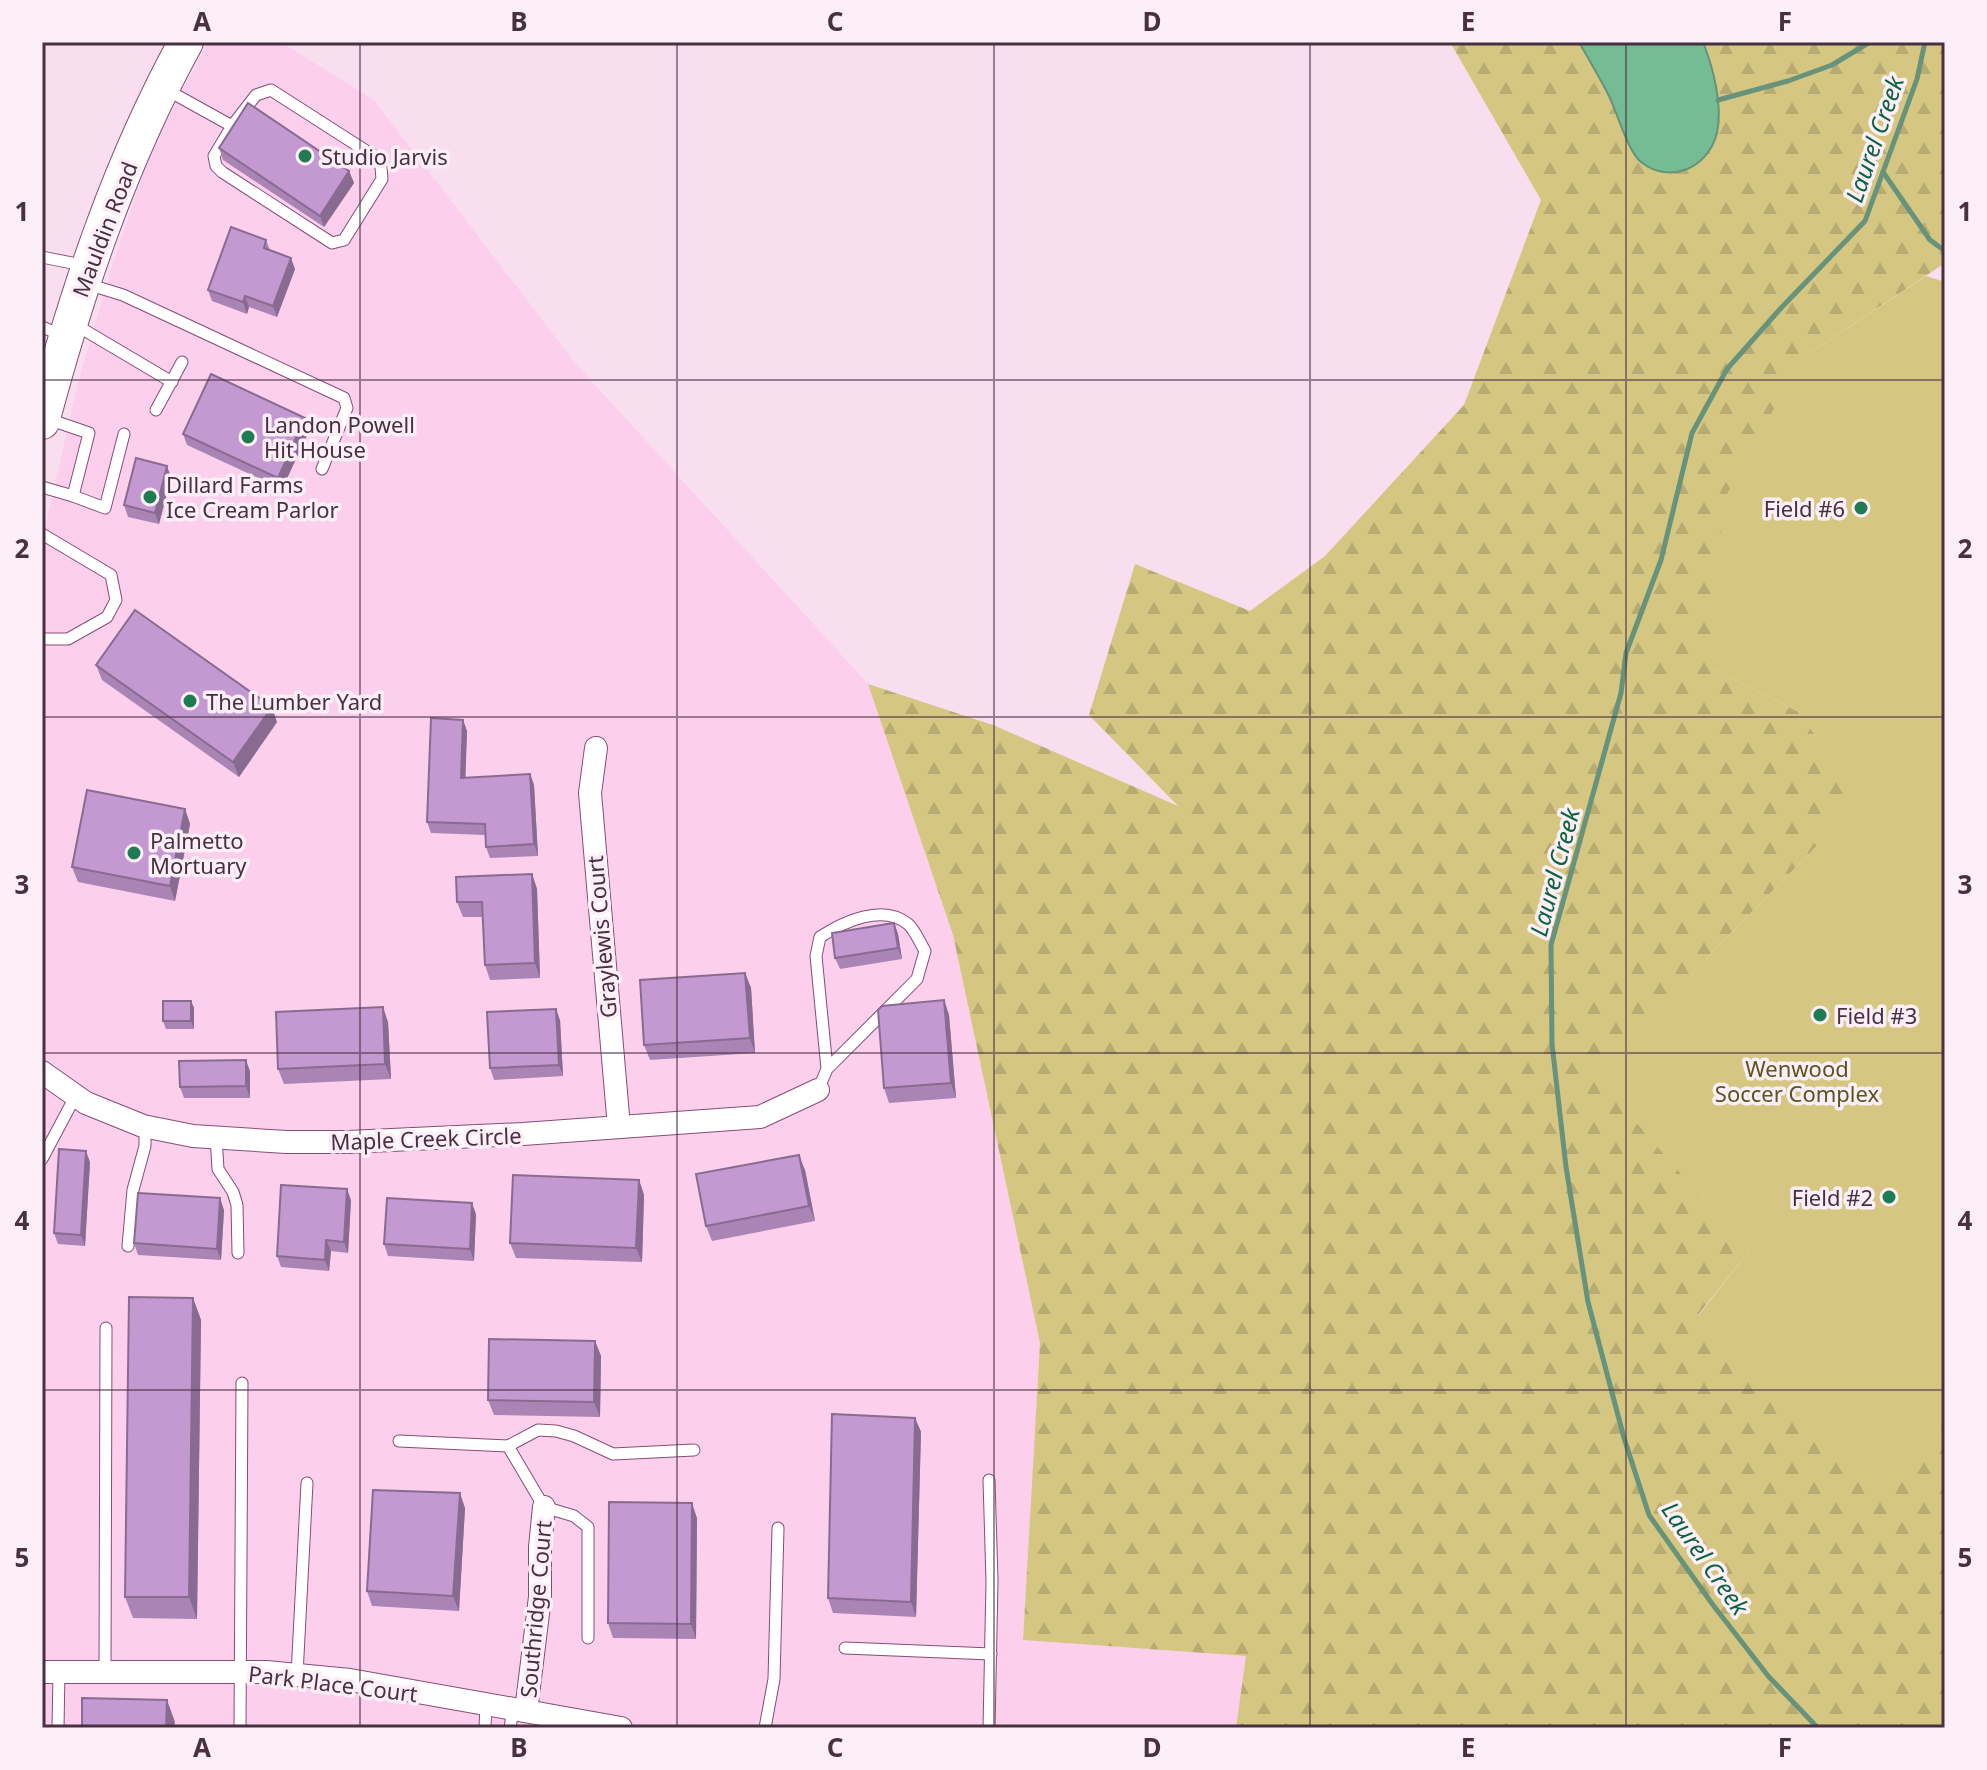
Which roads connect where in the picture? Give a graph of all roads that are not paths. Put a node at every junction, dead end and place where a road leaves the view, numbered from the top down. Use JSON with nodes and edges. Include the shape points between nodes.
{"nodes":[{"id":1,"x":186,"y":42,"type":"edge"},
{"id":2,"x":163,"y":88,"type":"junction"},
{"id":3,"x":232,"y":126,"type":"junction"},
{"id":4,"x":42,"y":257,"type":"edge"},
{"id":5,"x":85,"y":274,"type":"junction"},
{"id":6,"x":59,"y":329,"type":"edge"},
{"id":7,"x":182,"y":362,"type":"dead end"},
{"id":8,"x":172,"y":382,"type":"junction"},
{"id":9,"x":156,"y":410,"type":"dead end"},
{"id":10,"x":43,"y":420,"type":"edge"},
{"id":11,"x":124,"y":434,"type":"dead end"},
{"id":12,"x":322,"y":469,"type":"dead end"},
{"id":13,"x":42,"y":487,"type":"edge"},
{"id":14,"x":73,"y":496,"type":"junction"},
{"id":15,"x":42,"y":534,"type":"edge"},
{"id":16,"x":42,"y":639,"type":"edge"},
{"id":17,"x":596,"y":748,"type":"dead end"},
{"id":18,"x":42,"y":1072,"type":"edge"},
{"id":19,"x":823,"y":1080,"type":"junction"},
{"id":20,"x":76,"y":1095,"type":"junction"},
{"id":21,"x":145,"y":1126,"type":"junction"},
{"id":22,"x":619,"y":1127,"type":"junction"},
{"id":23,"x":216,"y":1137,"type":"junction"},
{"id":24,"x":42,"y":1159,"type":"edge"},
{"id":25,"x":128,"y":1246,"type":"dead end"},
{"id":26,"x":238,"y":1253,"type":"dead end"},
{"id":27,"x":106,"y":1328,"type":"dead end"},
{"id":28,"x":242,"y":1383,"type":"dead end"},
{"id":29,"x":399,"y":1441,"type":"dead end"},
{"id":30,"x":508,"y":1446,"type":"junction"},
{"id":31,"x":694,"y":1450,"type":"dead end"},
{"id":32,"x":989,"y":1480,"type":"dead end"},
{"id":33,"x":307,"y":1483,"type":"dead end"},
{"id":34,"x":544,"y":1507,"type":"junction"},
{"id":35,"x":778,"y":1528,"type":"dead end"},
{"id":36,"x":588,"y":1638,"type":"dead end"},
{"id":37,"x":845,"y":1648,"type":"dead end"},
{"id":38,"x":991,"y":1654,"type":"junction"},
{"id":39,"x":105,"y":1671,"type":"junction"},
{"id":40,"x":50,"y":1672,"type":"edge"},
{"id":41,"x":241,"y":1672,"type":"junction"},
{"id":42,"x":297,"y":1675,"type":"junction"},
{"id":43,"x":486,"y":1704,"type":"junction"},
{"id":44,"x":516,"y":1716,"type":"edge"},
{"id":45,"x":58,"y":1728,"type":"edge"},
{"id":46,"x":240,"y":1728,"type":"edge"},
{"id":47,"x":485,"y":1728,"type":"edge"},
{"id":48,"x":621,"y":1728,"type":"edge"},
{"id":49,"x":765,"y":1728,"type":"edge"},
{"id":50,"x":989,"y":1728,"type":"edge"}],
"edges":[{"from":1,"to":2,"type":"main road","name":"Mauldin Road"},
{"from":2,"to":3,"type":"lane"},
{"from":2,"to":5,"type":"main road","name":"Mauldin Road"},
{"from":3,"to":3,"type":"lane","via":[[214,156],[216,166],[332,243],[344,240],[382,179],[377,158],[271,90],[256,95]]},
{"from":4,"to":5,"type":"lane"},
{"from":5,"to":6,"type":"main road","name":"Mauldin Road"},
{"from":5,"to":12,"type":"lane","via":[[344,398],[347,408]]},
{"from":6,"to":8,"type":"lane"},
{"from":6,"to":10,"type":"main road","name":"Mauldin Road"},
{"from":7,"to":8,"type":"lane"},
{"from":8,"to":9,"type":"lane"},
{"from":10,"to":14,"type":"lane","via":[[89,433]]},
{"from":11,"to":14,"type":"lane","via":[[105,508]]},
{"from":13,"to":14,"type":"lane"},
{"from":15,"to":16,"type":"lane","via":[[111,575],[116,600],[107,617],[90,629],[68,639]]},
{"from":17,"to":22,"type":"street","name":"Graylewis Court","via":[[590,793]]},
{"from":18,"to":20,"type":"street","name":"Maple Creek Circle"},
{"from":19,"to":19,"type":"lane","via":[[917,979],[925,951],[909,924],[869,915],[820,937],[816,956]]},
{"from":19,"to":22,"type":"street","name":"Maple Creek Circle","via":[[760,1117]]},
{"from":20,"to":21,"type":"street","name":"Maple Creek Circle"},
{"from":20,"to":24,"type":"lane"},
{"from":21,"to":23,"type":"street","name":"Maple Creek Circle"},
{"from":21,"to":25,"type":"lane"},
{"from":22,"to":23,"type":"street","name":"Maple Creek Circle","via":[[348,1142]]},
{"from":23,"to":26,"type":"lane","via":[[220,1175],[236,1198]]},
{"from":27,"to":39,"type":"lane"},
{"from":28,"to":41,"type":"lane"},
{"from":29,"to":30,"type":"lane"},
{"from":30,"to":31,"type":"lane","via":[[538,1430],[574,1436],[613,1454]]},
{"from":30,"to":34,"type":"lane"},
{"from":32,"to":38,"type":"lane"},
{"from":33,"to":42,"type":"lane"},
{"from":34,"to":36,"type":"lane","via":[[574,1516],[588,1527]]},
{"from":34,"to":44,"type":"street","name":"Southridge Court","via":[[540,1597]]},
{"from":35,"to":49,"type":"lane","via":[[774,1679]]},
{"from":37,"to":38,"type":"lane"},
{"from":38,"to":50,"type":"lane"},
{"from":39,"to":40,"type":"street","name":"Park Place Court"},
{"from":39,"to":41,"type":"street","name":"Park Place Court"},
{"from":40,"to":45,"type":"lane"},
{"from":41,"to":42,"type":"street","name":"Park Place Court"},
{"from":41,"to":46,"type":"lane"},
{"from":42,"to":43,"type":"street","name":"Park Place Court"},
{"from":43,"to":44,"type":"street","name":"Park Place Court"},
{"from":43,"to":47,"type":"lane"},
{"from":44,"to":48,"type":"street","name":"Park Place Court"}]}
